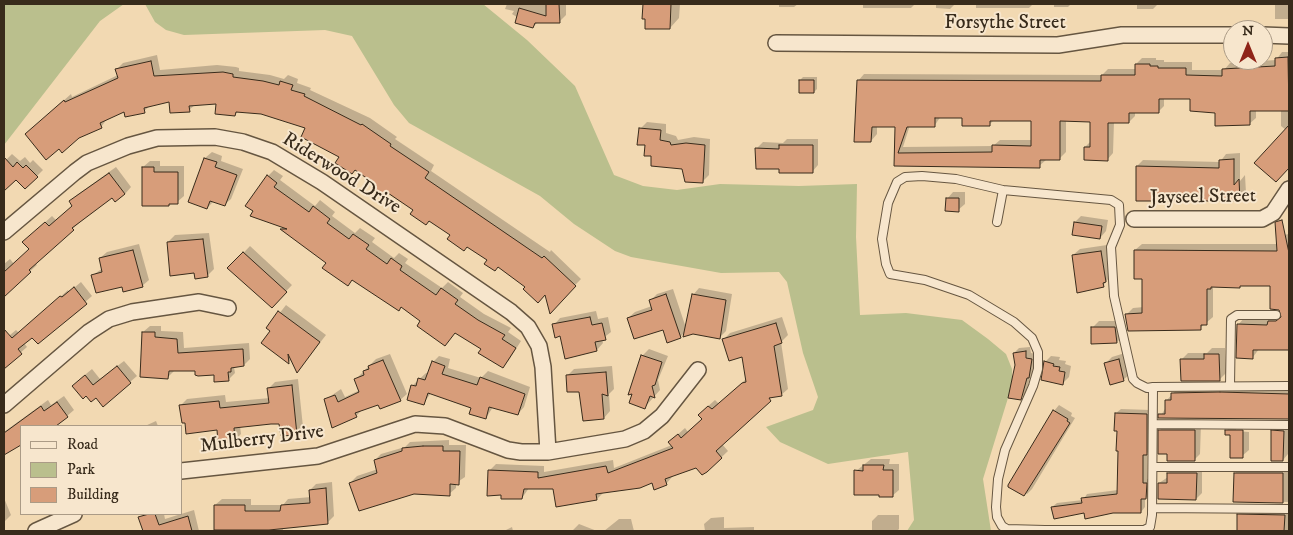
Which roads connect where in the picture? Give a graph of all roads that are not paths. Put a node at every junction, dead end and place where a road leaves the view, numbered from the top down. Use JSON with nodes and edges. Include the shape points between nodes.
{"nodes":[{"id":1,"x":1223,"y":35,"type":"edge"},
{"id":2,"x":1273,"y":36,"type":"edge"},
{"id":3,"x":1289,"y":36,"type":"edge"},
{"id":4,"x":776,"y":43,"type":"dead end"},
{"id":5,"x":1289,"y":189,"type":"edge"},
{"id":6,"x":1004,"y":190,"type":"junction"},
{"id":7,"x":1134,"y":219,"type":"dead end"},
{"id":8,"x":997,"y":222,"type":"dead end"},
{"id":9,"x":4,"y":232,"type":"edge"},
{"id":10,"x":228,"y":308,"type":"dead end"},
{"id":11,"x":1276,"y":315,"type":"dead end"},
{"id":12,"x":698,"y":370,"type":"dead end"},
{"id":13,"x":1230,"y":386,"type":"junction"},
{"id":14,"x":1289,"y":386,"type":"edge"},
{"id":15,"x":1153,"y":387,"type":"junction"},
{"id":16,"x":4,"y":404,"type":"edge"},
{"id":17,"x":1153,"y":424,"type":"junction"},
{"id":18,"x":1289,"y":425,"type":"edge"},
{"id":19,"x":548,"y":452,"type":"junction"},
{"id":20,"x":1153,"y":467,"type":"junction"},
{"id":21,"x":1289,"y":467,"type":"edge"},
{"id":22,"x":182,"y":471,"type":"edge"},
{"id":23,"x":1152,"y":508,"type":"junction"},
{"id":24,"x":1289,"y":508,"type":"edge"},
{"id":25,"x":72,"y":515,"type":"edge"},
{"id":26,"x":36,"y":531,"type":"edge"}],
"edges":[{"from":1,"to":4,"type":"street","name":"Forsythe Street","via":[[1122,35],[1058,45]]},
{"from":2,"to":3,"type":"street"},
{"from":5,"to":7,"type":"street","name":"Jayseel Street","via":[[1273,213],[1262,219]]},
{"from":6,"to":8,"type":"lane"},
{"from":6,"to":15,"type":"lane","via":[[1101,198],[1119,205],[1120,225],[1111,247],[1114,296],[1133,379],[1142,386]]},
{"from":6,"to":23,"type":"lane","via":[[956,179],[905,177],[897,182],[888,204],[882,239],[890,274],[925,280],[969,295],[1014,322],[1032,338],[1038,352],[1038,369],[1005,450],[998,479],[997,516],[1007,529],[1144,530],[1151,525]]},
{"from":9,"to":19,"type":"street","name":"Riderwood Drive","via":[[81,167],[128,146],[157,138],[215,137],[272,152],[330,188],[511,312],[528,327],[539,346],[543,367]]},
{"from":10,"to":16,"type":"street","via":[[199,302],[132,312],[109,320],[89,332]]},
{"from":11,"to":13,"type":"lane","via":[[1237,315],[1232,320]]},
{"from":12,"to":19,"type":"street","name":"Mulberry Drive","via":[[662,416],[635,436]]},
{"from":13,"to":14,"type":"lane"},
{"from":13,"to":15,"type":"lane"},
{"from":15,"to":17,"type":"lane"},
{"from":17,"to":18,"type":"lane"},
{"from":17,"to":20,"type":"lane"},
{"from":19,"to":22,"type":"street","name":"Mulberry Drive","via":[[508,450],[445,426],[415,424],[318,456]]},
{"from":20,"to":21,"type":"lane"},
{"from":20,"to":23,"type":"lane"},
{"from":23,"to":24,"type":"lane"},
{"from":25,"to":26,"type":"street"}]}
